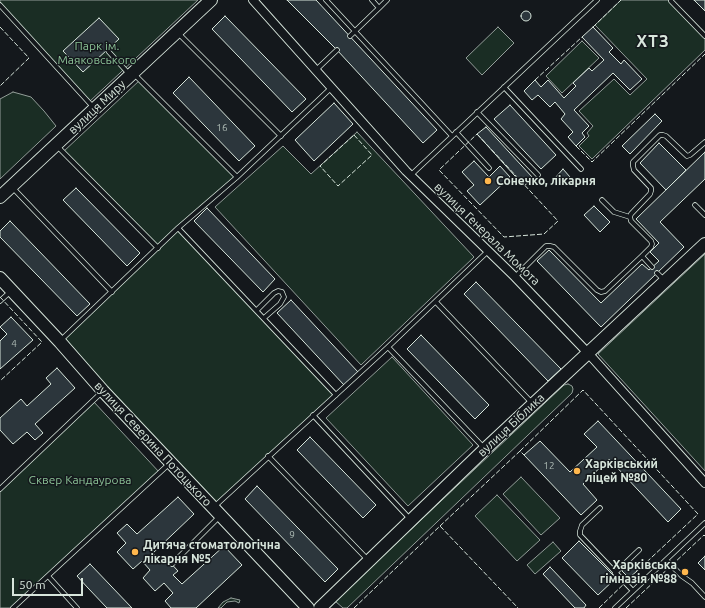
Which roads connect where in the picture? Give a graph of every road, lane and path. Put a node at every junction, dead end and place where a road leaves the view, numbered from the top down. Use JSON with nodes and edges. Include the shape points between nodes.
{"nodes":[{"id":1,"x":211,"y":0,"type":"edge"},
{"id":2,"x":253,"y":0,"type":"edge"},
{"id":3,"x":326,"y":0,"type":"edge"},
{"id":4,"x":372,"y":0,"type":"edge"},
{"id":5,"x":387,"y":0,"type":"edge"},
{"id":6,"x":597,"y":0,"type":"edge"},
{"id":7,"x":671,"y":1,"type":"dead end"},
{"id":8,"x":0,"y":5,"type":"edge"},
{"id":9,"x":379,"y":8,"type":"junction"},
{"id":10,"x":177,"y":31,"type":"junction"},
{"id":11,"x":355,"y":31,"type":"junction"},
{"id":12,"x":350,"y":36,"type":"dead end"},
{"id":13,"x":705,"y":36,"type":"edge"},
{"id":14,"x":337,"y":50,"type":"dead end"},
{"id":15,"x":109,"y":52,"type":"dead end"},
{"id":16,"x":316,"y":70,"type":"junction"},
{"id":17,"x":132,"y":74,"type":"junction"},
{"id":18,"x":504,"y":87,"type":"junction"},
{"id":19,"x":331,"y":88,"type":"junction"},
{"id":20,"x":95,"y":109,"type":"junction"},
{"id":21,"x":477,"y":112,"type":"junction"},
{"id":22,"x":456,"y":132,"type":"junction"},
{"id":23,"x":281,"y":136,"type":"junction"},
{"id":24,"x":452,"y":136,"type":"junction"},
{"id":25,"x":705,"y":142,"type":"edge"},
{"id":26,"x":56,"y":145,"type":"junction"},
{"id":27,"x":489,"y":168,"type":"dead end"},
{"id":28,"x":581,"y":169,"type":"dead end"},
{"id":29,"x":410,"y":175,"type":"junction"},
{"id":30,"x":538,"y":175,"type":"dead end"},
{"id":31,"x":237,"y":177,"type":"junction"},
{"id":32,"x":12,"y":186,"type":"junction"},
{"id":33,"x":0,"y":197,"type":"edge"},
{"id":34,"x":602,"y":200,"type":"dead end"},
{"id":35,"x":695,"y":205,"type":"dead end"},
{"id":36,"x":705,"y":215,"type":"edge"},
{"id":37,"x":630,"y":217,"type":"junction"},
{"id":38,"x":178,"y":228,"type":"junction"},
{"id":39,"x":705,"y":244,"type":"edge"},
{"id":40,"x":158,"y":248,"type":"junction"},
{"id":41,"x":487,"y":252,"type":"junction"},
{"id":42,"x":642,"y":256,"type":"junction"},
{"id":43,"x":652,"y":267,"type":"dead end"},
{"id":44,"x":515,"y":277,"type":"junction"},
{"id":45,"x":0,"y":278,"type":"edge"},
{"id":46,"x":12,"y":291,"type":"junction"},
{"id":47,"x":112,"y":292,"type":"junction"},
{"id":48,"x":0,"y":301,"type":"edge"},
{"id":49,"x":436,"y":302,"type":"junction"},
{"id":50,"x":257,"y":310,"type":"junction"},
{"id":51,"x":264,"y":318,"type":"junction"},
{"id":52,"x":60,"y":342,"type":"junction"},
{"id":53,"x":388,"y":347,"type":"junction"},
{"id":54,"x":588,"y":353,"type":"junction"},
{"id":55,"x":103,"y":391,"type":"junction"},
{"id":56,"x":336,"y":395,"type":"junction"},
{"id":57,"x":534,"y":405,"type":"junction"},
{"id":58,"x":313,"y":415,"type":"junction"},
{"id":59,"x":485,"y":449,"type":"junction"},
{"id":60,"x":268,"y":456,"type":"junction"},
{"id":61,"x":171,"y":462,"type":"junction"},
{"id":62,"x":705,"y":483,"type":"edge"},
{"id":63,"x":0,"y":489,"type":"edge"},
{"id":64,"x":600,"y":508,"type":"dead end"},
{"id":65,"x":217,"y":512,"type":"junction"},
{"id":66,"x":410,"y":520,"type":"junction"},
{"id":67,"x":705,"y":523,"type":"edge"},
{"id":68,"x":639,"y":550,"type":"dead end"},
{"id":69,"x":368,"y":560,"type":"junction"},
{"id":70,"x":666,"y":560,"type":"junction"},
{"id":71,"x":172,"y":564,"type":"dead end"},
{"id":72,"x":615,"y":573,"type":"junction"},
{"id":73,"x":48,"y":576,"type":"junction"},
{"id":74,"x":633,"y":591,"type":"junction"},
{"id":75,"x":705,"y":596,"type":"edge"},
{"id":76,"x":13,"y":608,"type":"edge"},
{"id":77,"x":77,"y":608,"type":"edge"},
{"id":78,"x":308,"y":608,"type":"edge"},
{"id":79,"x":320,"y":608,"type":"edge"},
{"id":80,"x":615,"y":608,"type":"edge"}],
"edges":[{"from":1,"to":10,"type":"street","name":"вулиця Миру"},
{"from":2,"to":16,"type":"street","name":"вулиця Генерала Момота"},
{"from":3,"to":11,"type":"lane"},
{"from":4,"to":9,"type":"lane"},
{"from":5,"to":9,"type":"lane"},
{"from":6,"to":18,"type":"lane"},
{"from":7,"to":13,"type":"lane"},
{"from":8,"to":20,"type":"lane"},
{"from":9,"to":11,"type":"lane"},
{"from":10,"to":17,"type":"street","name":"вулиця Миру"},
{"from":10,"to":23,"type":"lane"},
{"from":11,"to":12,"type":"lane"},
{"from":11,"to":24,"type":"lane"},
{"from":14,"to":16,"type":"lane"},
{"from":15,"to":17,"type":"lane"},
{"from":16,"to":19,"type":"street","name":"вулиця Генерала Момота"},
{"from":17,"to":20,"type":"street","name":"вулиця Миру"},
{"from":17,"to":31,"type":"lane"},
{"from":18,"to":21,"type":"lane"},
{"from":18,"to":28,"type":"lane"},
{"from":19,"to":23,"type":"lane"},
{"from":19,"to":29,"type":"street","name":"вулиця Генерала Момота"},
{"from":20,"to":26,"type":"street","name":"вулиця Миру"},
{"from":21,"to":22,"type":"lane"},
{"from":21,"to":30,"type":"lane"},
{"from":22,"to":24,"type":"lane"},
{"from":22,"to":27,"type":"lane"},
{"from":23,"to":31,"type":"lane"},
{"from":24,"to":29,"type":"lane"},
{"from":25,"to":37,"type":"lane","via":[[687,156],[663,135],[633,162],[634,170],[652,191]]},
{"from":26,"to":32,"type":"street","name":"вулиця Миру"},
{"from":26,"to":40,"type":"lane"},
{"from":29,"to":41,"type":"street","name":"вулиця Генерала Момота"},
{"from":31,"to":38,"type":"lane"},
{"from":32,"to":33,"type":"street","name":"вулиця Миру"},
{"from":32,"to":47,"type":"lane"},
{"from":34,"to":37,"type":"lane","via":[[614,212]]},
{"from":35,"to":36,"type":"lane"},
{"from":37,"to":42,"type":"lane","via":[[652,244]]},
{"from":38,"to":40,"type":"lane"},
{"from":38,"to":50,"type":"lane"},
{"from":39,"to":54,"type":"street","name":"вулиця Біблика","via":[[661,277]]},
{"from":40,"to":47,"type":"lane"},
{"from":41,"to":44,"type":"street","name":"вулиця Генерала Момота"},
{"from":41,"to":49,"type":"lane"},
{"from":42,"to":43,"type":"lane"},
{"from":42,"to":44,"type":"lane","via":[[601,292],[550,246],[546,246]]},
{"from":44,"to":54,"type":"street","name":"вулиця Генерала Момота"},
{"from":45,"to":46,"type":"street","name":"вулиця Северина Потоцького"},
{"from":46,"to":48,"type":"lane"},
{"from":46,"to":52,"type":"street","name":"вулиця Северина Потоцького"},
{"from":47,"to":52,"type":"lane"},
{"from":49,"to":53,"type":"lane"},
{"from":49,"to":57,"type":"lane"},
{"from":50,"to":51,"type":"lane"},
{"from":50,"to":51,"type":"lane","via":[[278,290],[282,292],[284,297],[280,304]]},
{"from":51,"to":56,"type":"lane"},
{"from":52,"to":55,"type":"street","name":"вулиця Северина Потоцького"},
{"from":53,"to":56,"type":"lane"},
{"from":53,"to":59,"type":"lane"},
{"from":54,"to":57,"type":"street","name":"вулиця Біблика"},
{"from":54,"to":62,"type":"street","name":"вулиця Генерала Момота"},
{"from":55,"to":61,"type":"street","name":"вулиця Северина Потоцького"},
{"from":55,"to":63,"type":"lane"},
{"from":56,"to":58,"type":"lane"},
{"from":57,"to":59,"type":"street","name":"вулиця Біблика"},
{"from":58,"to":60,"type":"lane"},
{"from":58,"to":66,"type":"lane"},
{"from":59,"to":66,"type":"street","name":"вулиця Біблика"},
{"from":60,"to":65,"type":"lane"},
{"from":60,"to":69,"type":"lane"},
{"from":61,"to":65,"type":"street","name":"вулиця Северина Потоцького"},
{"from":61,"to":73,"type":"lane"},
{"from":64,"to":72,"type":"lane","via":[[582,525],[580,535]]},
{"from":65,"to":71,"type":"lane"},
{"from":65,"to":78,"type":"street","name":"вулиця Северина Потоцького"},
{"from":66,"to":69,"type":"street","name":"вулиця Біблика"},
{"from":67,"to":70,"type":"lane"},
{"from":68,"to":72,"type":"lane"},
{"from":69,"to":79,"type":"street","name":"вулиця Біблика"},
{"from":70,"to":74,"type":"lane"},
{"from":70,"to":75,"type":"lane"},
{"from":72,"to":74,"type":"lane"},
{"from":73,"to":76,"type":"lane"},
{"from":73,"to":77,"type":"lane"},
{"from":74,"to":80,"type":"lane"}]}
